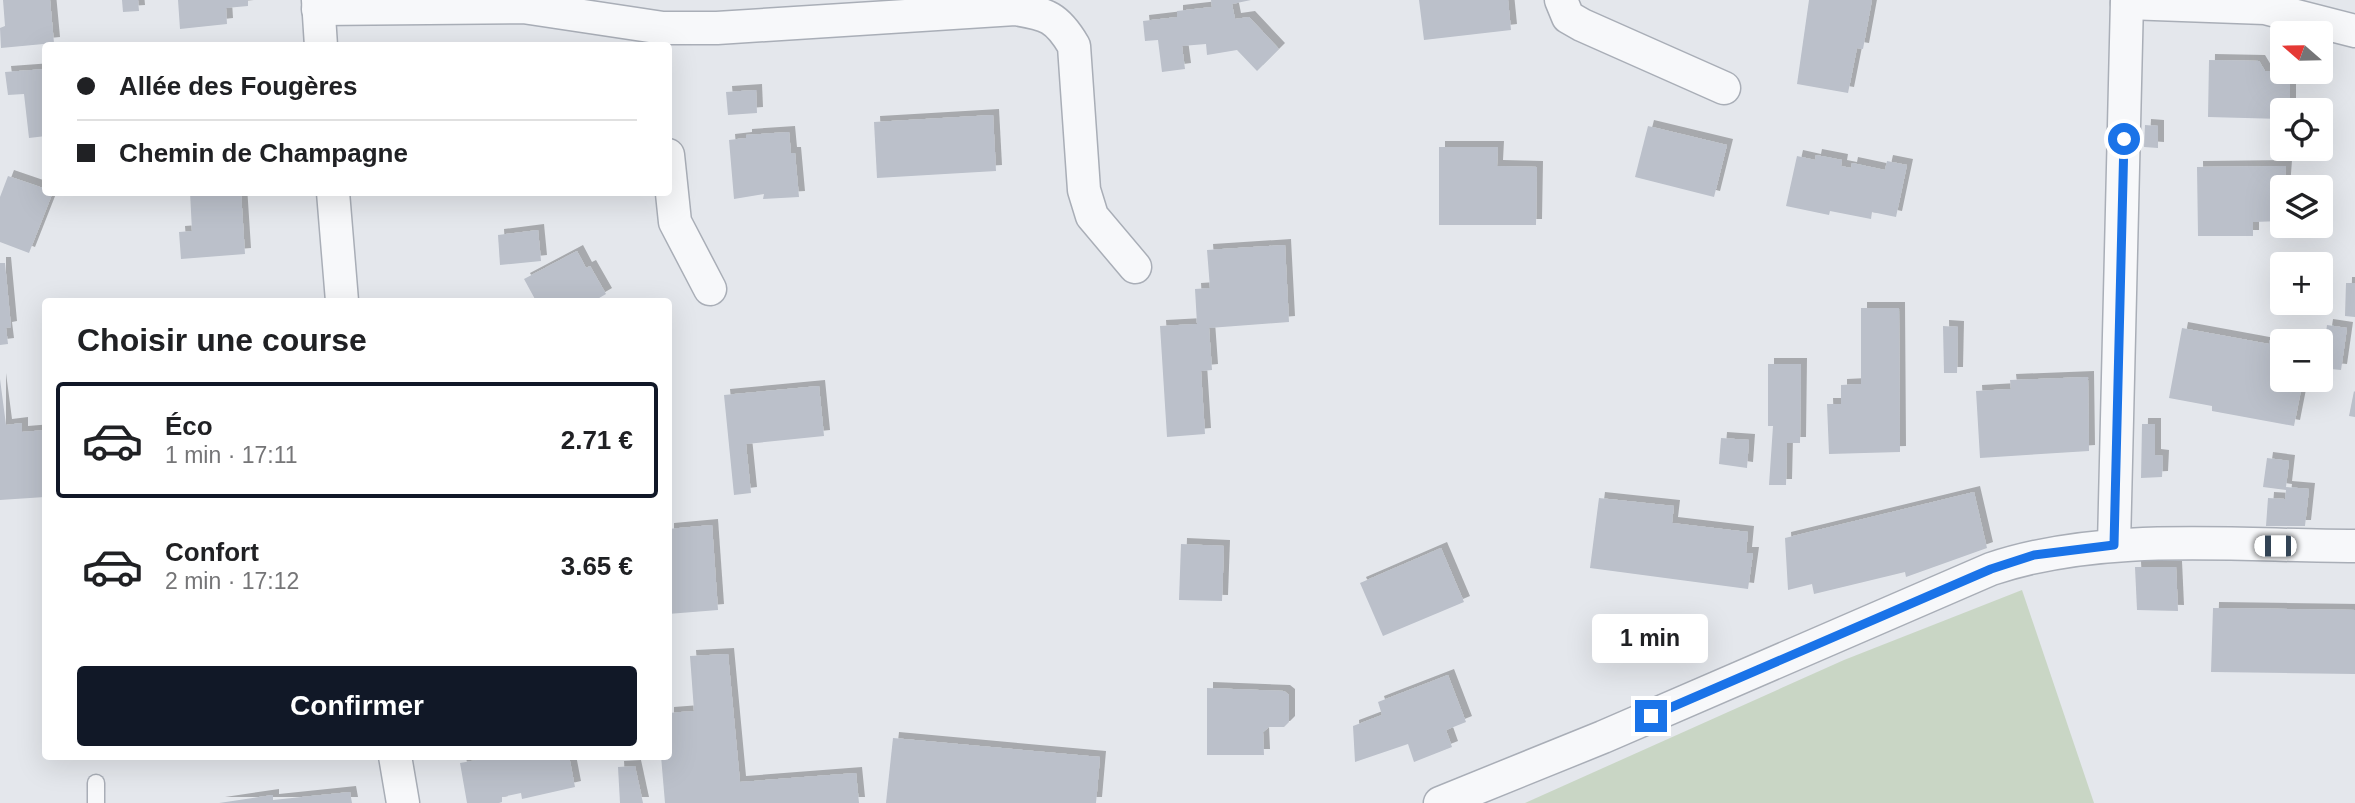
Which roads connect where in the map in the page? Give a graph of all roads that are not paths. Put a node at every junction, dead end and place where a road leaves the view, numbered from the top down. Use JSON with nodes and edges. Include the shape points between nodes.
{"nodes":[{"id":1,"x":1561,"y":0,"type":"edge"},
{"id":2,"x":2127,"y":2,"type":"edge"},
{"id":3,"x":523,"y":4,"type":"edge"},
{"id":4,"x":318,"y":5,"type":"edge"},
{"id":5,"x":2355,"y":31,"type":"edge"},
{"id":6,"x":663,"y":37,"type":"edge"},
{"id":7,"x":321,"y":42,"type":"edge"},
{"id":8,"x":1724,"y":88,"type":"dead end"},
{"id":9,"x":672,"y":193,"type":"edge"},
{"id":10,"x":333,"y":196,"type":"edge"},
{"id":11,"x":1135,"y":267,"type":"dead end"},
{"id":12,"x":710,"y":289,"type":"dead end"},
{"id":13,"x":342,"y":298,"type":"edge"},
{"id":14,"x":2114,"y":545,"type":"junction"},
{"id":15,"x":2355,"y":546,"type":"edge"},
{"id":16,"x":396,"y":760,"type":"edge"},
{"id":17,"x":96,"y":783,"type":"dead end"},
{"id":18,"x":96,"y":803,"type":"edge"},
{"id":19,"x":403,"y":803,"type":"edge"},
{"id":20,"x":1440,"y":803,"type":"edge"}],
"edges":[{"from":1,"to":8,"type":"street","via":[[1568,17],[1582,25]]},
{"from":2,"to":5,"type":"street","via":[[2265,8]]},
{"from":2,"to":14,"type":"street"},
{"from":3,"to":4,"type":"street"},
{"from":3,"to":6,"type":"street"},
{"from":4,"to":7,"type":"street"},
{"from":6,"to":11,"type":"street","via":[[717,28],[1015,9],[1043,14],[1063,26],[1074,46],[1084,190],[1092,216]]},
{"from":9,"to":12,"type":"street","via":[[675,222]]},
{"from":10,"to":13,"type":"street"},
{"from":14,"to":15,"type":"street"},
{"from":14,"to":20,"type":"street","via":[[2034,555],[1991,569]]},
{"from":16,"to":19,"type":"street"},
{"from":17,"to":18,"type":"lane"}]}
